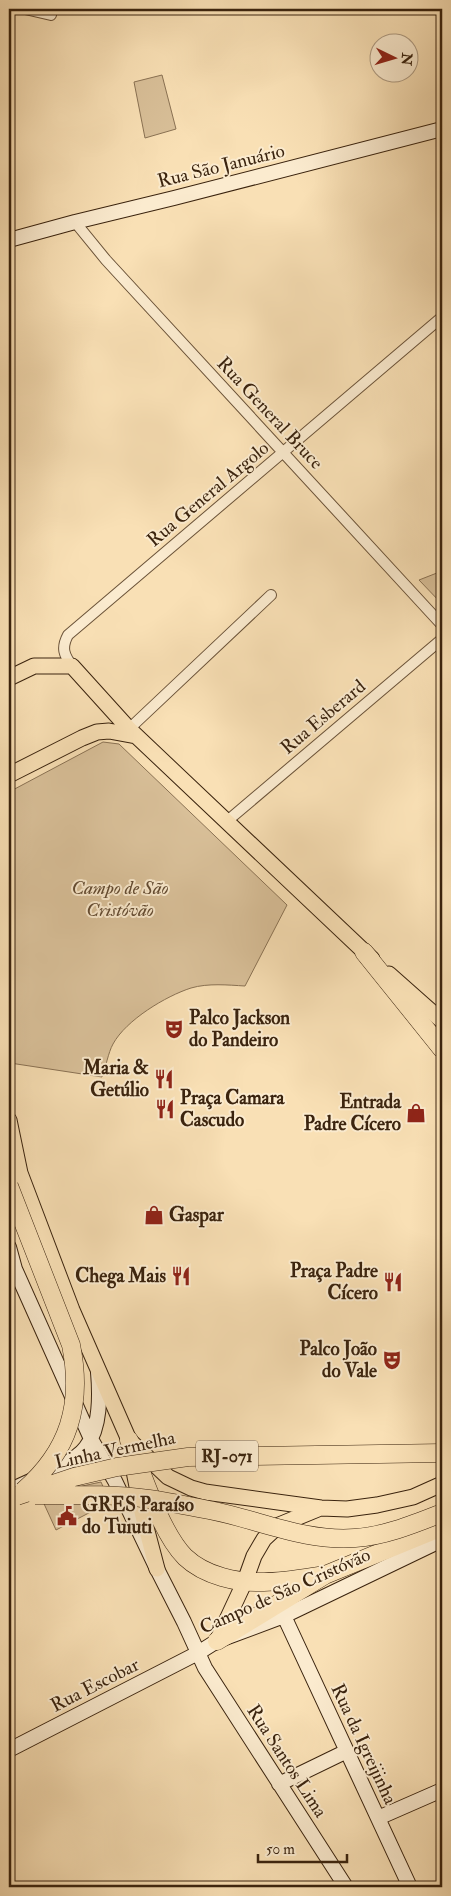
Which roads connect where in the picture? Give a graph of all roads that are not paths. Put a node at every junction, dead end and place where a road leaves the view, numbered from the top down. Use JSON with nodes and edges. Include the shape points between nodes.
{"nodes":[{"id":1,"x":10,"y":9,"type":"edge"},
{"id":2,"x":25,"y":9,"type":"edge"},
{"id":3,"x":9,"y":13,"type":"edge"},
{"id":4,"x":51,"y":15,"type":"dead end"},
{"id":5,"x":442,"y":129,"type":"edge"},
{"id":6,"x":75,"y":222,"type":"junction"},
{"id":7,"x":9,"y":240,"type":"edge"},
{"id":8,"x":442,"y":317,"type":"edge"},
{"id":9,"x":283,"y":453,"type":"junction"},
{"id":10,"x":271,"y":595,"type":"dead end"},
{"id":11,"x":442,"y":625,"type":"edge"},
{"id":12,"x":442,"y":639,"type":"edge"},
{"id":13,"x":72,"y":666,"type":"junction"},
{"id":14,"x":9,"y":678,"type":"edge"},
{"id":15,"x":133,"y":733,"type":"junction"},
{"id":16,"x":9,"y":775,"type":"edge"},
{"id":17,"x":226,"y":822,"type":"junction"},
{"id":18,"x":364,"y":952,"type":"junction"},
{"id":19,"x":442,"y":1021,"type":"edge"},
{"id":20,"x":442,"y":1049,"type":"edge"},
{"id":21,"x":9,"y":1120,"type":"edge"},
{"id":22,"x":9,"y":1186,"type":"edge"},
{"id":23,"x":9,"y":1247,"type":"edge"},
{"id":24,"x":9,"y":1256,"type":"edge"},
{"id":25,"x":15,"y":1269,"type":"junction"},
{"id":26,"x":98,"y":1368,"type":"junction"},
{"id":27,"x":91,"y":1439,"type":"junction"},
{"id":28,"x":129,"y":1440,"type":"junction"},
{"id":29,"x":442,"y":1452,"type":"edge"},
{"id":30,"x":442,"y":1457,"type":"edge"},
{"id":31,"x":442,"y":1484,"type":"edge"},
{"id":32,"x":13,"y":1497,"type":"edge"},
{"id":33,"x":321,"y":1508,"type":"junction"},
{"id":34,"x":441,"y":1527,"type":"edge"},
{"id":35,"x":157,"y":1569,"type":"junction"},
{"id":36,"x":325,"y":1575,"type":"junction"},
{"id":37,"x":245,"y":1581,"type":"junction"},
{"id":38,"x":284,"y":1616,"type":"junction"},
{"id":39,"x":216,"y":1641,"type":"junction"},
{"id":40,"x":198,"y":1653,"type":"junction"},
{"id":41,"x":9,"y":1750,"type":"edge"},
{"id":42,"x":347,"y":1751,"type":"junction"},
{"id":43,"x":279,"y":1784,"type":"junction"},
{"id":44,"x":442,"y":1790,"type":"edge"},
{"id":45,"x":378,"y":1818,"type":"junction"},
{"id":46,"x":407,"y":1885,"type":"edge"},
{"id":47,"x":346,"y":1887,"type":"edge"}],
"edges":[{"from":1,"to":3,"type":"street"},
{"from":2,"to":4,"type":"street"},
{"from":5,"to":6,"type":"street","name":"Rua São Januário"},
{"from":6,"to":7,"type":"street","name":"Rua São Januário"},
{"from":6,"to":9,"type":"street","name":"Rua General Bruce"},
{"from":8,"to":9,"type":"street","name":"Rua General Argolo"},
{"from":9,"to":11,"type":"street","name":"Rua General Bruce"},
{"from":9,"to":13,"type":"street","name":"Rua General Argolo","via":[[68,635],[63,650]]},
{"from":10,"to":15,"type":"street"},
{"from":12,"to":17,"type":"street","name":"Rua Esberard"},
{"from":13,"to":14,"type":"main road","via":[[34,666]]},
{"from":13,"to":15,"type":"main road"},
{"from":15,"to":16,"type":"main road","via":[[97,732]]},
{"from":15,"to":17,"type":"main road"},
{"from":17,"to":18,"type":"main road"},
{"from":18,"to":19,"type":"main road"},
{"from":18,"to":20,"type":"highway"},
{"from":21,"to":26,"type":"main road","via":[[20,1173],[72,1310]]},
{"from":22,"to":32,"type":"highway","bridge":true,"via":[[71,1345],[76,1370],[70,1423],[61,1445],[48,1466]]},
{"from":23,"to":25,"type":"street","name":"Campo de São Cristóvão"},
{"from":24,"to":25,"type":"street"},
{"from":25,"to":27,"type":"street","name":"Campo de São Cristóvão"},
{"from":26,"to":27,"type":"street","via":[[98,1403]]},
{"from":26,"to":28,"type":"main road"},
{"from":27,"to":32,"type":"street","via":[[72,1459]]},
{"from":27,"to":35,"type":"street","name":"Campo de São Cristóvão"},
{"from":28,"to":33,"type":"main road","via":[[168,1478],[191,1488]]},
{"from":28,"to":35,"type":"main road","via":[[142,1512]]},
{"from":28,"to":37,"type":"highway","via":[[165,1528],[185,1556],[212,1573]]},
{"from":29,"to":32,"type":"highway","name":"Linha Vermelha","number":"RJ-071","bridge":true,"via":[[188,1457],[117,1467]]},
{"from":30,"to":32,"type":"highway","name":"Linha Vermelha","number":"RJ-071","bridge":true,"via":[[190,1461],[118,1472]]},
{"from":31,"to":33,"type":"main road","via":[[413,1496],[377,1505]]},
{"from":32,"to":34,"type":"highway","bridge":true,"via":[[149,1499],[212,1510],[327,1538],[354,1538]]},
{"from":33,"to":37,"type":"main road","via":[[279,1525],[264,1539]]},
{"from":34,"to":36,"type":"highway"},
{"from":34,"to":38,"type":"street","name":"Campo de São Cristóvão"},
{"from":35,"to":40,"type":"street","name":"Campo de São Cristóvão"},
{"from":36,"to":37,"type":"highway"},
{"from":36,"to":39,"type":"highway"},
{"from":37,"to":39,"type":"main road"},
{"from":38,"to":39,"type":"street","name":"Campo de São Cristóvão"},
{"from":38,"to":42,"type":"street","name":"Rua da Igreijinha"},
{"from":39,"to":40,"type":"street","name":"Campo de São Cristóvão"},
{"from":40,"to":41,"type":"street","name":"Rua Escobar"},
{"from":40,"to":43,"type":"street","name":"Rua Santos Lima"},
{"from":42,"to":43,"type":"street"},
{"from":42,"to":45,"type":"street","name":"Rua da Igreijinha"},
{"from":43,"to":47,"type":"street","name":"Rua Santos Lima"},
{"from":44,"to":45,"type":"street"},
{"from":45,"to":46,"type":"street","name":"Rua da Igreijinha"}]}
